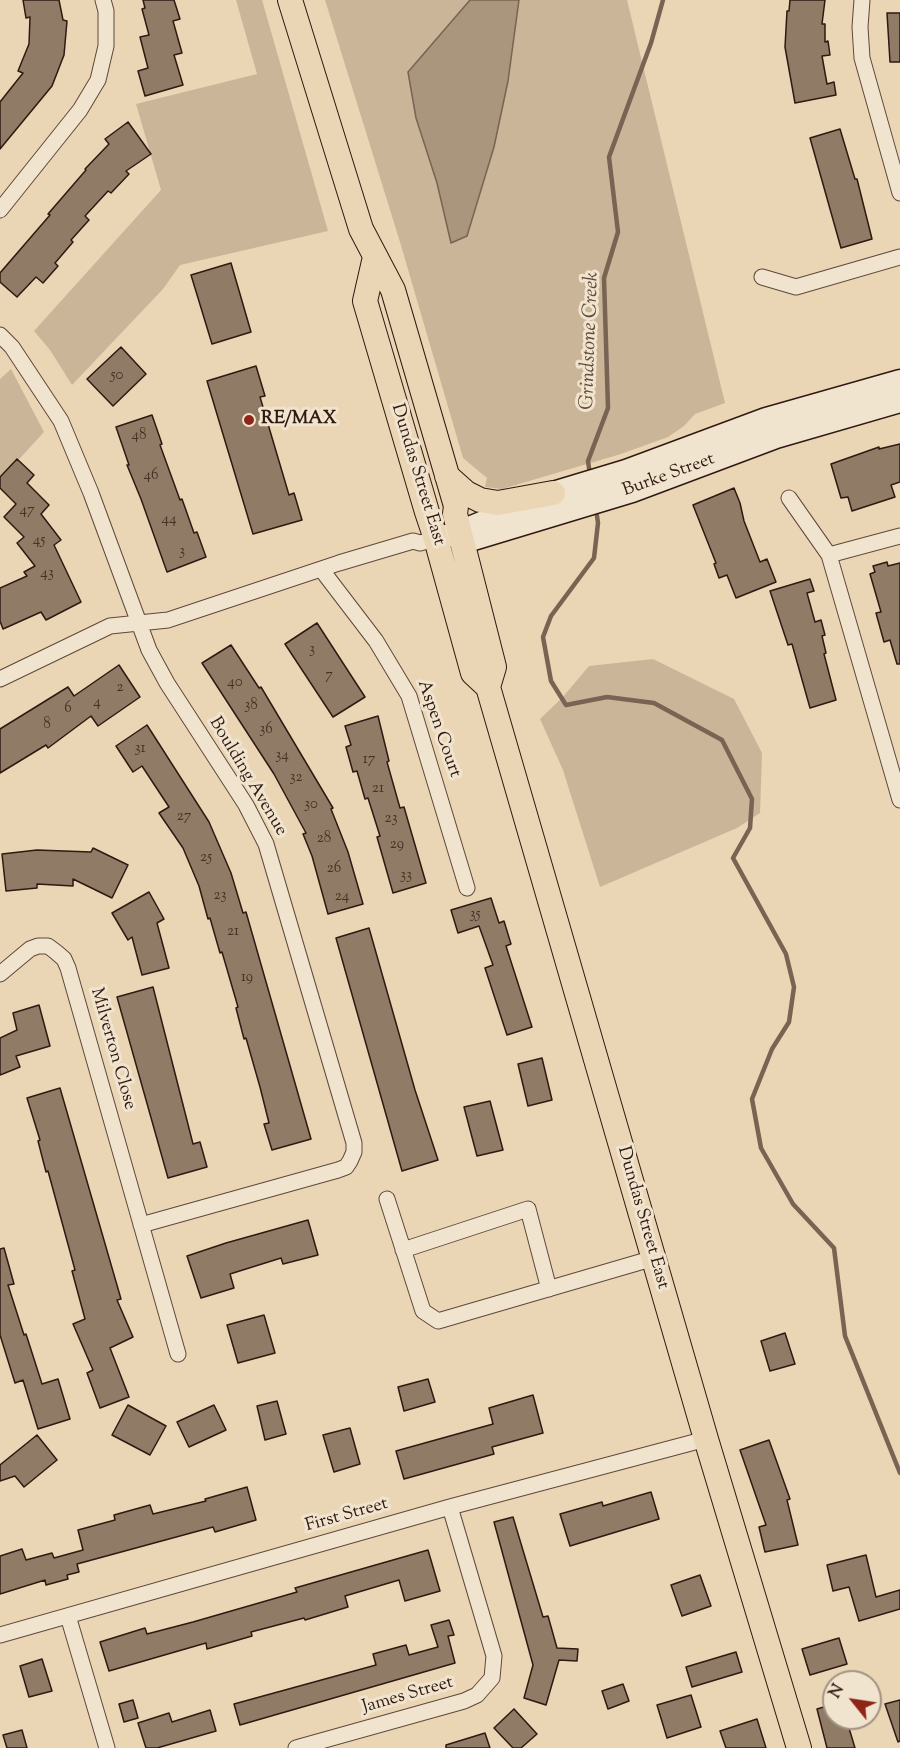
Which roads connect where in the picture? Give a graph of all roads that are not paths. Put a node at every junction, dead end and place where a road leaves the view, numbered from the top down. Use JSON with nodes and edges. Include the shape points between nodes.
{"nodes":[{"id":1,"x":103,"y":0,"type":"edge"},
{"id":2,"x":290,"y":0,"type":"edge"},
{"id":3,"x":862,"y":0,"type":"edge"},
{"id":4,"x":900,"y":193,"type":"edge"},
{"id":5,"x":0,"y":210,"type":"edge"},
{"id":6,"x":375,"y":257,"type":"junction"},
{"id":7,"x":900,"y":257,"type":"edge"},
{"id":8,"x":762,"y":277,"type":"dead end"},
{"id":9,"x":0,"y":335,"type":"edge"},
{"id":10,"x":900,"y":381,"type":"edge"},
{"id":11,"x":900,"y":401,"type":"edge"},
{"id":12,"x":447,"y":476,"type":"junction"},
{"id":13,"x":629,"y":481,"type":"junction"},
{"id":14,"x":789,"y":498,"type":"dead end"},
{"id":15,"x":556,"y":502,"type":"junction"},
{"id":16,"x":900,"y":536,"type":"edge"},
{"id":17,"x":461,"y":537,"type":"junction"},
{"id":18,"x":428,"y":541,"type":"junction"},
{"id":19,"x":830,"y":555,"type":"junction"},
{"id":20,"x":321,"y":569,"type":"junction"},
{"id":21,"x":138,"y":623,"type":"junction"},
{"id":22,"x":0,"y":679,"type":"edge"},
{"id":23,"x":488,"y":687,"type":"junction"},
{"id":24,"x":900,"y":800,"type":"edge"},
{"id":25,"x":467,"y":888,"type":"dead end"},
{"id":26,"x":0,"y":974,"type":"edge"},
{"id":27,"x":387,"y":1199,"type":"dead end"},
{"id":28,"x":141,"y":1225,"type":"junction"},
{"id":29,"x":403,"y":1250,"type":"junction"},
{"id":30,"x":654,"y":1258,"type":"junction"},
{"id":31,"x":549,"y":1288,"type":"junction"},
{"id":32,"x":178,"y":1354,"type":"dead end"},
{"id":33,"x":706,"y":1439,"type":"junction"},
{"id":34,"x":450,"y":1508,"type":"junction"},
{"id":35,"x":68,"y":1616,"type":"junction"},
{"id":36,"x":0,"y":1635,"type":"edge"},
{"id":37,"x":107,"y":1748,"type":"edge"},
{"id":38,"x":296,"y":1748,"type":"edge"},
{"id":39,"x":799,"y":1748,"type":"edge"}],
"edges":[{"from":1,"to":5,"type":"street","via":[[106,39],[98,80],[80,110]]},
{"from":2,"to":6,"type":"main road","name":"Dundas Street East","via":[[350,196]]},
{"from":3,"to":4,"type":"street","via":[[862,58]]},
{"from":6,"to":12,"type":"main road","name":"Dundas Street East","via":[[393,291]]},
{"from":6,"to":18,"type":"main road","name":"Dundas Street East","via":[[365,301],[423,501]]},
{"from":7,"to":8,"type":"street","via":[[796,287]]},
{"from":9,"to":21,"type":"street","name":"Boulding Avenue","via":[[61,422]]},
{"from":10,"to":13,"type":"street","name":"Burke Street","via":[[766,419]]},
{"from":11,"to":13,"type":"street","name":"Burke Street"},
{"from":12,"to":15,"type":"main road","via":[[480,500]]},
{"from":12,"to":17,"type":"main road","name":"Dundas Street East"},
{"from":13,"to":15,"type":"street","name":"Burke Street"},
{"from":14,"to":19,"type":"street"},
{"from":15,"to":17,"type":"street","name":"Burke Street"},
{"from":16,"to":19,"type":"street"},
{"from":17,"to":18,"type":"street"},
{"from":17,"to":23,"type":"main road","name":"Dundas Street East","via":[[494,667]]},
{"from":18,"to":20,"type":"street"},
{"from":18,"to":23,"type":"main road","name":"Dundas Street East","via":[[473,673]]},
{"from":19,"to":24,"type":"street"},
{"from":20,"to":21,"type":"street","via":[[168,620]]},
{"from":20,"to":25,"type":"street","name":"Aspen Court","via":[[376,641],[409,696]]},
{"from":21,"to":22,"type":"street","via":[[110,626]]},
{"from":21,"to":28,"type":"street","name":"Boulding Avenue","via":[[167,683],[266,844],[354,1143],[346,1167]]},
{"from":23,"to":30,"type":"main road","name":"Dundas Street East"},
{"from":26,"to":28,"type":"street","name":"Milverton Close","via":[[38,946],[48,946],[64,959]]},
{"from":27,"to":29,"type":"street"},
{"from":28,"to":32,"type":"street"},
{"from":29,"to":31,"type":"street","via":[[423,1311],[438,1321]]},
{"from":29,"to":31,"type":"street","via":[[528,1209]]},
{"from":30,"to":31,"type":"street"},
{"from":30,"to":33,"type":"main road","name":"Dundas Street East"},
{"from":33,"to":34,"type":"street","name":"First Street"},
{"from":33,"to":39,"type":"main road","name":"Dundas Street East"},
{"from":34,"to":35,"type":"street","name":"First Street"},
{"from":34,"to":38,"type":"street","name":"James Street","via":[[494,1656],[492,1678],[477,1695],[464,1701]]},
{"from":35,"to":36,"type":"street","name":"First Street"},
{"from":35,"to":37,"type":"street"}]}
